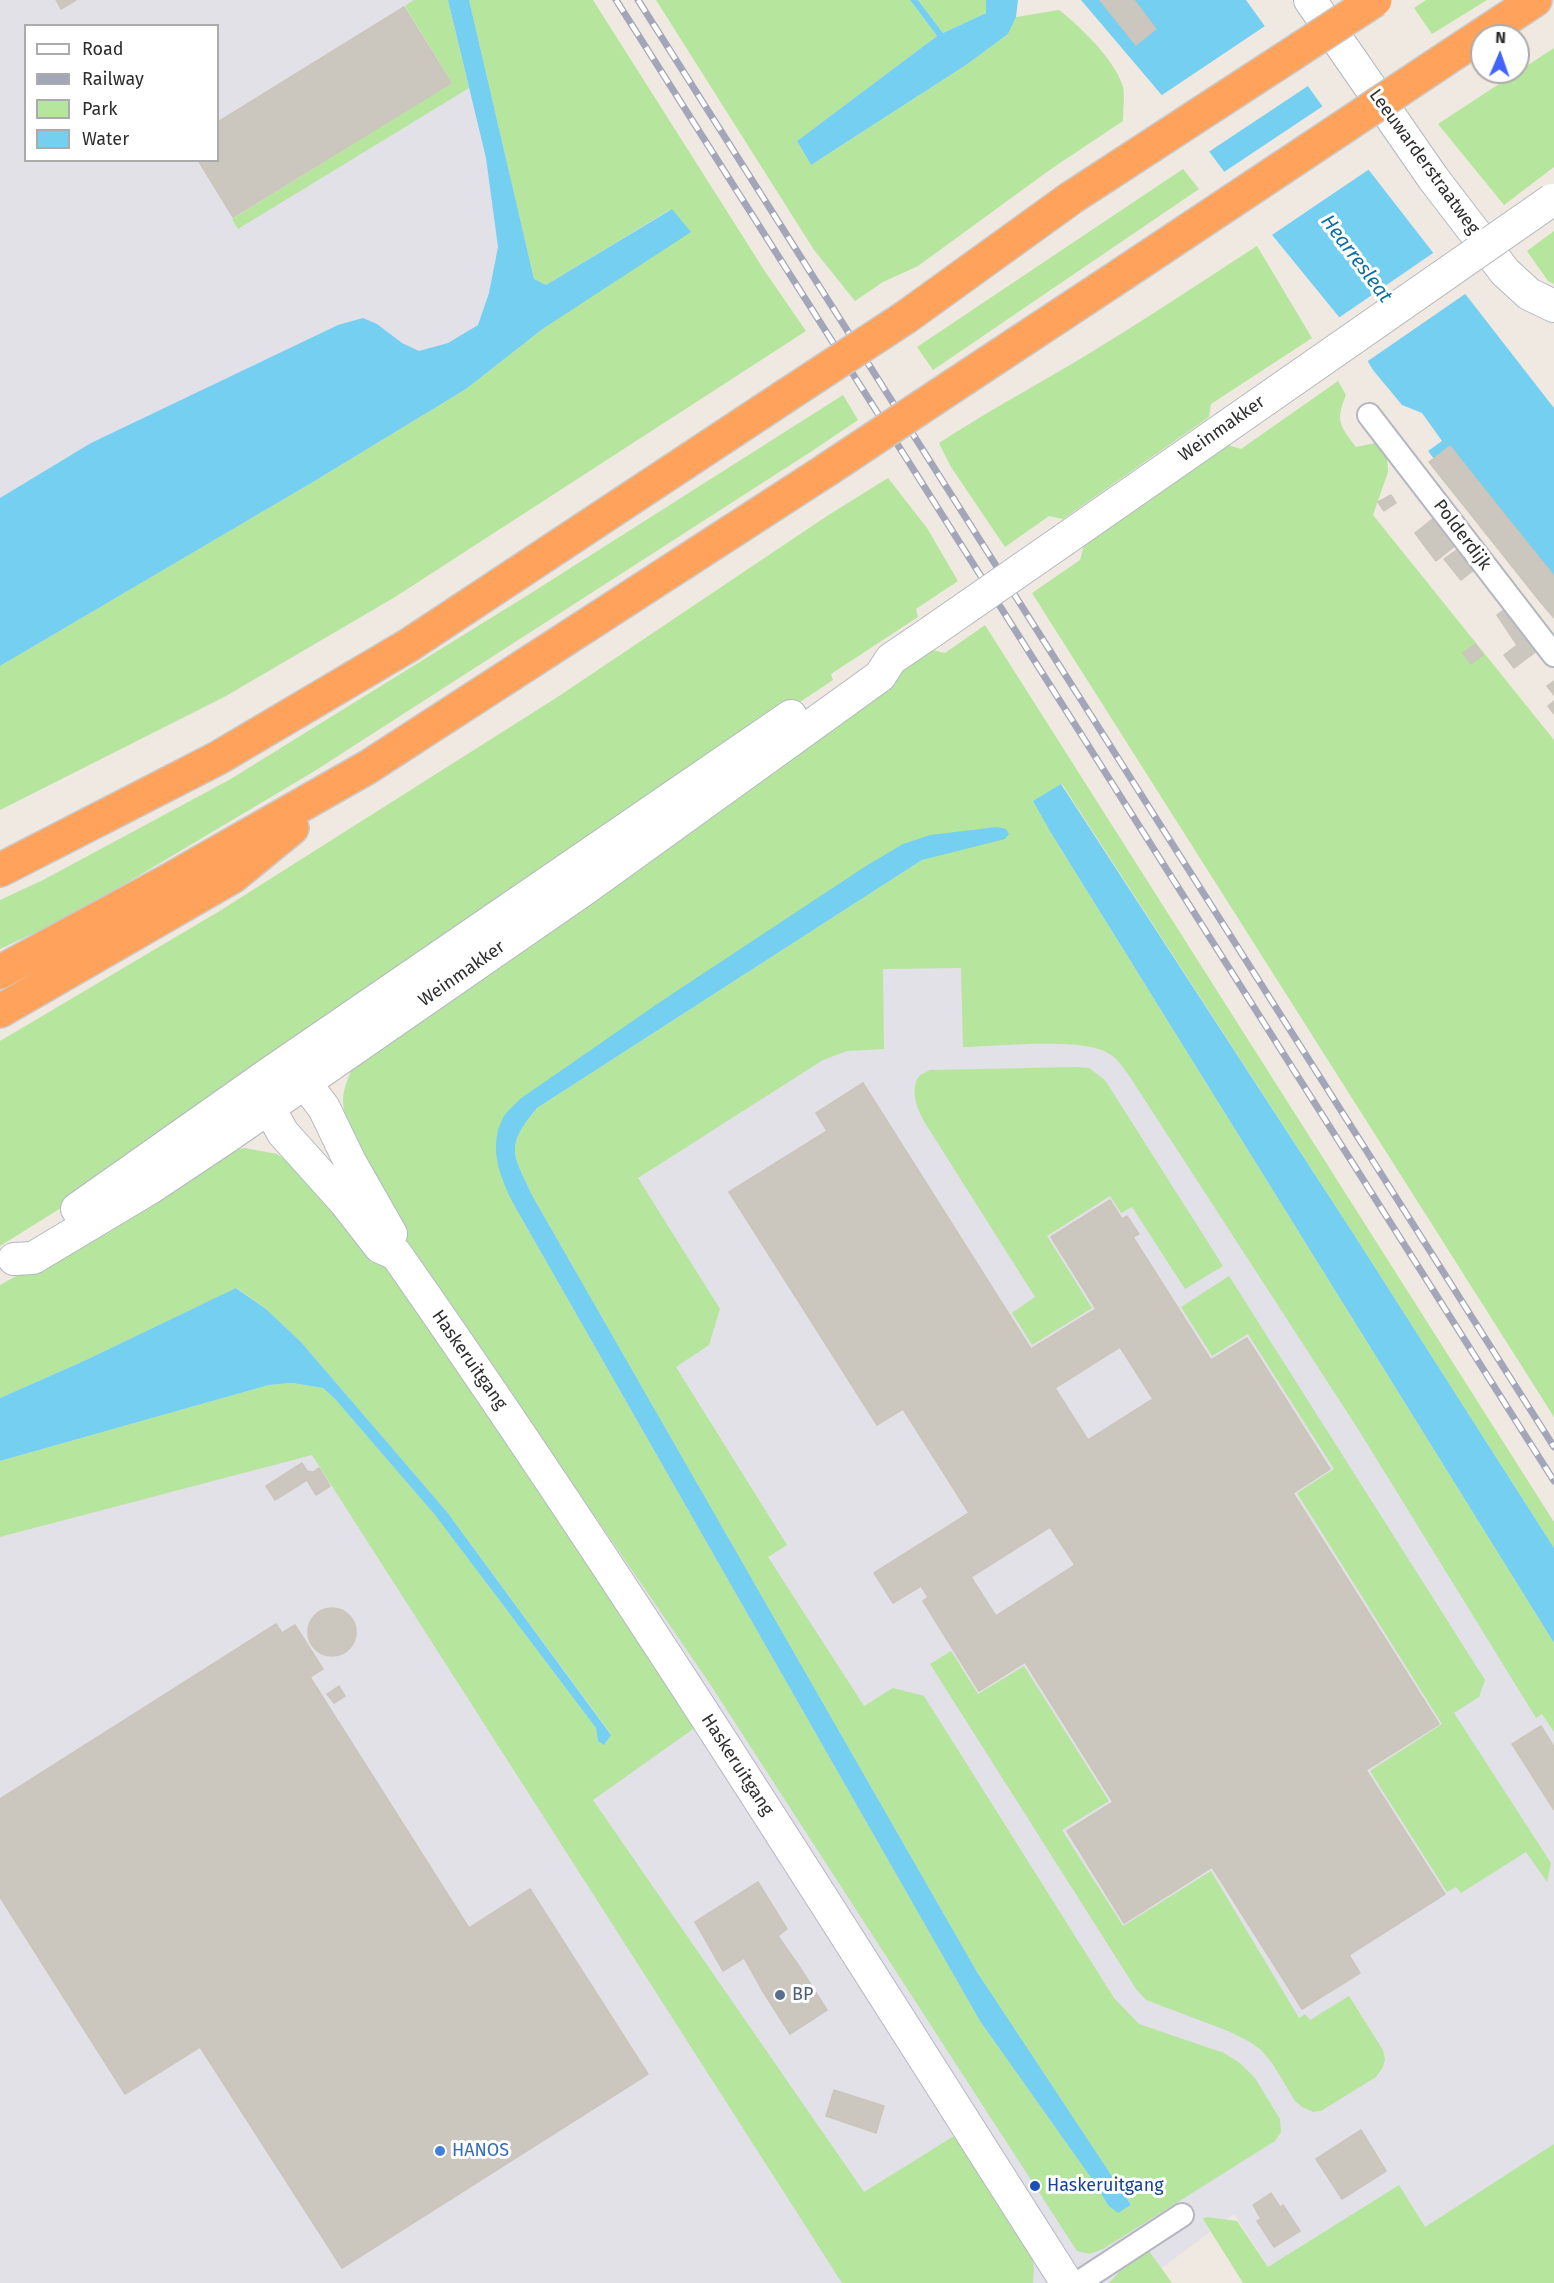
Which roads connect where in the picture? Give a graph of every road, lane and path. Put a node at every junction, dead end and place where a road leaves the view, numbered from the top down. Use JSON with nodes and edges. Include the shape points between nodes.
{"nodes":[{"id":1,"x":1310,"y":0,"type":"edge"},
{"id":2,"x":1375,"y":0,"type":"edge"},
{"id":3,"x":1534,"y":0,"type":"edge"},
{"id":4,"x":1553,"y":200,"type":"edge"},
{"id":5,"x":1554,"y":306,"type":"edge"},
{"id":6,"x":1369,"y":415,"type":"dead end"},
{"id":7,"x":1554,"y":655,"type":"edge"},
{"id":8,"x":891,"y":659,"type":"junction"},
{"id":9,"x":368,"y":767,"type":"junction"},
{"id":10,"x":0,"y":870,"type":"edge"},
{"id":11,"x":0,"y":972,"type":"edge"},
{"id":12,"x":0,"y":1011,"type":"edge"},
{"id":13,"x":270,"y":1073,"type":"junction"},
{"id":14,"x":305,"y":1083,"type":"junction"},
{"id":15,"x":269,"y":1108,"type":"junction"},
{"id":16,"x":396,"y":1254,"type":"junction"},
{"id":17,"x":7,"y":1263,"type":"edge"},
{"id":18,"x":1182,"y":2215,"type":"dead end"},
{"id":19,"x":1067,"y":2283,"type":"edge"},
{"id":20,"x":1078,"y":2283,"type":"edge"}],
"edges":[{"from":1,"to":5,"type":"main road","name":"Leeuwarderstraatweg","via":[[1433,178],[1505,272],[1529,294]]},
{"from":2,"to":10,"type":"highway","bridge":true,"via":[[1071,198],[906,317],[409,645],[218,758]]},
{"from":3,"to":9,"type":"highway","bridge":true,"via":[[825,471]]},
{"from":4,"to":8,"type":"main road","name":"Weinmakker","bridge":true},
{"from":6,"to":7,"type":"street","name":"Polderdijk"},
{"from":8,"to":13,"type":"main road","name":"Weinmakker","via":[[872,662]]},
{"from":8,"to":14,"type":"main road","name":"Weinmakker","via":[[880,676],[779,750]]},
{"from":9,"to":11,"type":"highway"},
{"from":9,"to":12,"type":"highway","via":[[232,877]]},
{"from":13,"to":14,"type":"main road"},
{"from":13,"to":15,"type":"main road"},
{"from":13,"to":17,"type":"main road","name":"Weinmakker","via":[[26,1243]]},
{"from":14,"to":15,"type":"main road","name":"Weinmakker"},
{"from":14,"to":16,"type":"main road","name":"Haskeruitgang","via":[[324,1108],[395,1241]]},
{"from":15,"to":16,"type":"main road","name":"Haskeruitgang","via":[[283,1133],[380,1247]]},
{"from":15,"to":17,"type":"main road","name":"Weinmakker","via":[[98,1220],[33,1258]]},
{"from":16,"to":19,"type":"main road","name":"Haskeruitgang","via":[[646,1623]]},
{"from":18,"to":20,"type":"street"}]}
